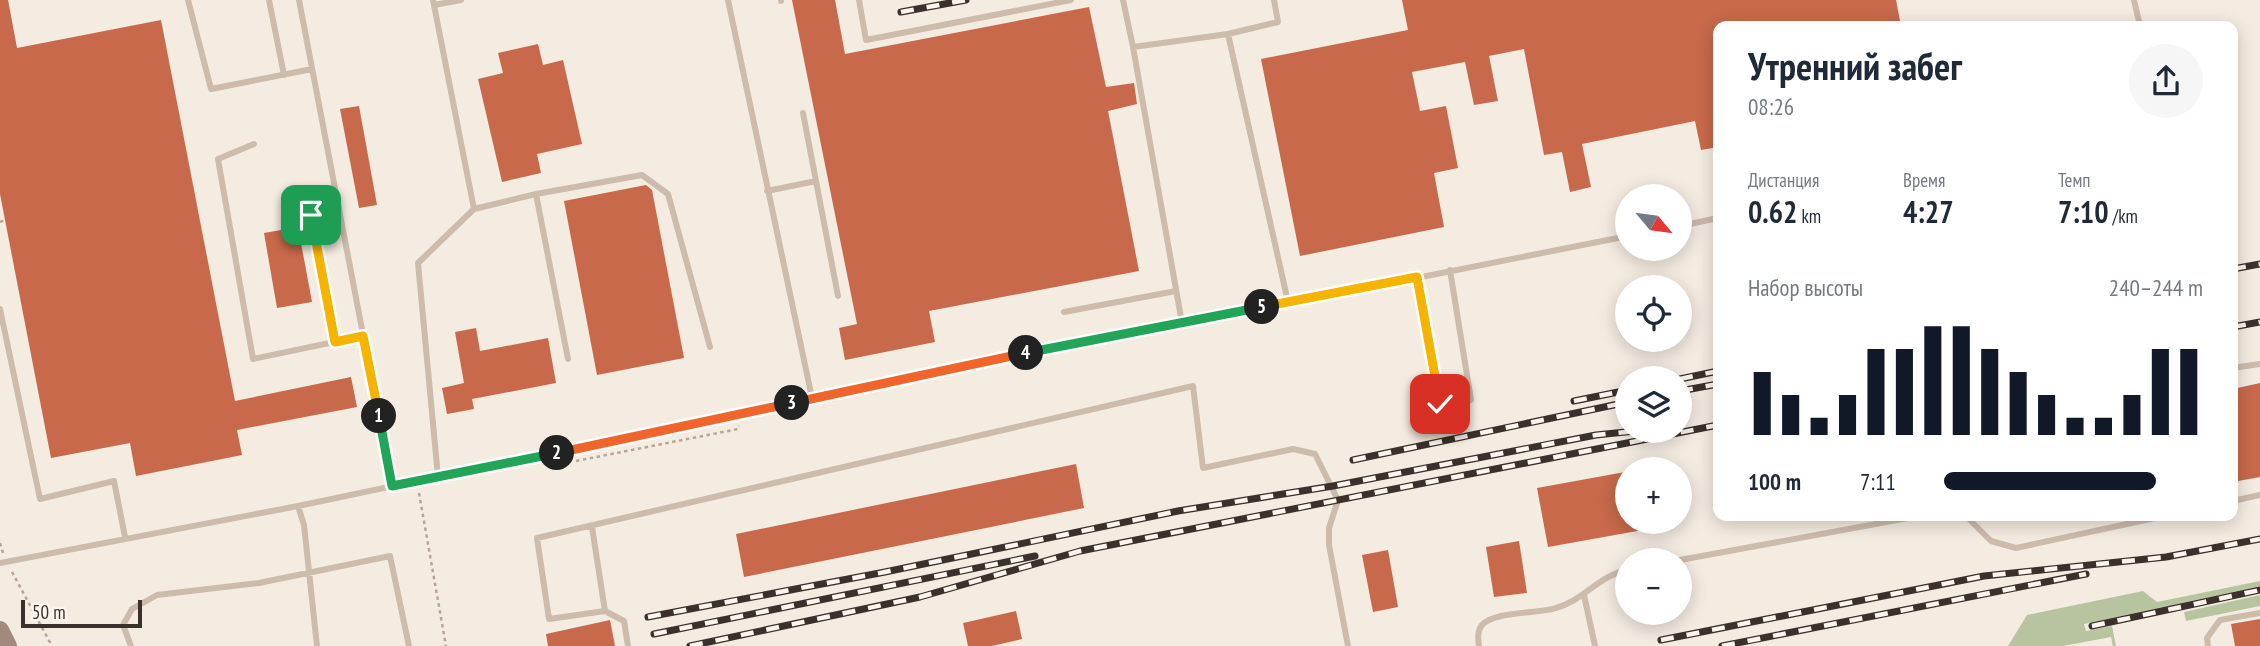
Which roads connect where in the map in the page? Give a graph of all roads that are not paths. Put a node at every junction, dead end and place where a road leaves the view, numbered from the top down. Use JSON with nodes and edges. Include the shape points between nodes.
{"nodes":[{"id":1,"x":188,"y":0,"type":"edge"},
{"id":2,"x":270,"y":0,"type":"edge"},
{"id":3,"x":299,"y":0,"type":"edge"},
{"id":4,"x":461,"y":0,"type":"edge"},
{"id":5,"x":729,"y":0,"type":"edge"},
{"id":6,"x":859,"y":0,"type":"edge"},
{"id":7,"x":1071,"y":0,"type":"edge"},
{"id":8,"x":1123,"y":0,"type":"edge"},
{"id":9,"x":1274,"y":0,"type":"edge"},
{"id":10,"x":2134,"y":0,"type":"edge"},
{"id":11,"x":434,"y":3,"type":"edge"},
{"id":12,"x":2139,"y":21,"type":"edge"},
{"id":13,"x":1228,"y":34,"type":"junction"},
{"id":14,"x":1133,"y":47,"type":"junction"},
{"id":15,"x":313,"y":69,"type":"junction"},
{"id":16,"x":284,"y":75,"type":"junction"},
{"id":17,"x":803,"y":113,"type":"dead end"},
{"id":18,"x":254,"y":144,"type":"dead end"},
{"id":19,"x":816,"y":181,"type":"junction"},
{"id":20,"x":767,"y":191,"type":"junction"},
{"id":21,"x":536,"y":194,"type":"junction"},
{"id":22,"x":474,"y":209,"type":"junction"},
{"id":23,"x":311,"y":215,"type":"dead end"},
{"id":24,"x":1713,"y":219,"type":"edge"},
{"id":25,"x":1692,"y":223,"type":"edge"},
{"id":26,"x":1615,"y":238,"type":"edge"},
{"id":27,"x":1450,"y":270,"type":"junction"},
{"id":28,"x":1417,"y":277,"type":"junction"},
{"id":29,"x":1175,"y":292,"type":"junction"},
{"id":30,"x":838,"y":296,"type":"dead end"},
{"id":31,"x":1288,"y":302,"type":"junction"},
{"id":32,"x":0,"y":309,"type":"edge"},
{"id":33,"x":1064,"y":312,"type":"dead end"},
{"id":34,"x":1182,"y":323,"type":"junction"},
{"id":35,"x":363,"y":336,"type":"junction"},
{"id":36,"x":335,"y":342,"type":"junction"},
{"id":37,"x":710,"y":347,"type":"dead end"},
{"id":38,"x":568,"y":359,"type":"dead end"},
{"id":39,"x":2260,"y":364,"type":"edge"},
{"id":40,"x":2238,"y":367,"type":"edge"},
{"id":41,"x":812,"y":398,"type":"junction"},
{"id":42,"x":438,"y":477,"type":"junction"},
{"id":43,"x":392,"y":486,"type":"junction"},
{"id":44,"x":2260,"y":495,"type":"edge"},
{"id":45,"x":2238,"y":500,"type":"edge"},
{"id":46,"x":298,"y":506,"type":"junction"},
{"id":47,"x":1892,"y":521,"type":"edge"},
{"id":48,"x":1971,"y":521,"type":"edge"},
{"id":49,"x":2141,"y":521,"type":"edge"},
{"id":50,"x":592,"y":527,"type":"junction"},
{"id":51,"x":125,"y":537,"type":"junction"},
{"id":52,"x":1692,"y":558,"type":"edge"},
{"id":53,"x":3,"y":562,"type":"edge"},
{"id":54,"x":1615,"y":572,"type":"edge"},
{"id":55,"x":309,"y":573,"type":"junction"},
{"id":56,"x":1584,"y":595,"type":"junction"},
{"id":57,"x":605,"y":611,"type":"junction"},
{"id":58,"x":2260,"y":613,"type":"edge"},
{"id":59,"x":0,"y":630,"type":"edge"},
{"id":60,"x":8,"y":646,"type":"edge"},
{"id":61,"x":131,"y":646,"type":"edge"},
{"id":62,"x":317,"y":646,"type":"edge"},
{"id":63,"x":409,"y":646,"type":"edge"},
{"id":64,"x":628,"y":646,"type":"edge"},
{"id":65,"x":1348,"y":646,"type":"edge"},
{"id":66,"x":1479,"y":646,"type":"edge"},
{"id":67,"x":1595,"y":646,"type":"edge"},
{"id":68,"x":2208,"y":646,"type":"edge"}],
"edges":[{"from":1,"to":16,"type":"lane","via":[[211,89]]},
{"from":2,"to":16,"type":"lane"},
{"from":3,"to":15,"type":"lane"},
{"from":4,"to":11,"type":"lane"},
{"from":5,"to":20,"type":"lane"},
{"from":6,"to":7,"type":"lane","via":[[866,40]]},
{"from":8,"to":14,"type":"lane"},
{"from":9,"to":13,"type":"lane","via":[[1278,22]]},
{"from":10,"to":12,"type":"lane"},
{"from":11,"to":22,"type":"lane"},
{"from":13,"to":14,"type":"lane"},
{"from":13,"to":31,"type":"lane"},
{"from":14,"to":29,"type":"lane"},
{"from":15,"to":16,"type":"lane"},
{"from":15,"to":35,"type":"lane"},
{"from":17,"to":19,"type":"lane"},
{"from":18,"to":36,"type":"lane","via":[[218,159],[253,359]]},
{"from":19,"to":20,"type":"lane"},
{"from":19,"to":30,"type":"lane"},
{"from":20,"to":41,"type":"lane"},
{"from":21,"to":22,"type":"lane"},
{"from":21,"to":37,"type":"lane","via":[[642,175],[668,194]]},
{"from":21,"to":38,"type":"lane"},
{"from":22,"to":42,"type":"lane","via":[[418,263]]},
{"from":23,"to":36,"type":"lane"},
{"from":24,"to":25,"type":"lane"},
{"from":26,"to":27,"type":"lane"},
{"from":27,"to":28,"type":"lane"},
{"from":27,"to":28,"type":"lane","via":[[1471,400],[1440,404]]},
{"from":28,"to":31,"type":"lane"},
{"from":29,"to":33,"type":"lane"},
{"from":29,"to":34,"type":"lane"},
{"from":31,"to":34,"type":"lane"},
{"from":32,"to":51,"type":"lane","via":[[40,499],[114,481]]},
{"from":34,"to":41,"type":"lane"},
{"from":35,"to":36,"type":"lane"},
{"from":35,"to":43,"type":"lane"},
{"from":39,"to":40,"type":"lane"},
{"from":41,"to":42,"type":"lane"},
{"from":42,"to":43,"type":"lane"},
{"from":43,"to":46,"type":"lane"},
{"from":44,"to":45,"type":"lane"},
{"from":46,"to":51,"type":"lane"},
{"from":46,"to":55,"type":"lane"},
{"from":47,"to":52,"type":"lane"},
{"from":48,"to":49,"type":"lane","via":[[1991,541],[2016,548]]},
{"from":50,"to":57,"type":"lane"},
{"from":50,"to":57,"type":"lane","via":[[537,538],[549,619]]},
{"from":50,"to":65,"type":"lane","via":[[1193,386],[1203,468],[1293,449],[1315,454],[1338,500],[1329,545]]},
{"from":51,"to":53,"type":"lane"},
{"from":54,"to":56,"type":"lane"},
{"from":55,"to":61,"type":"lane","via":[[158,595],[132,609],[122,625]]},
{"from":55,"to":62,"type":"lane"},
{"from":55,"to":63,"type":"lane","via":[[390,555]]},
{"from":56,"to":66,"type":"lane","via":[[1557,608],[1494,618],[1481,625]]},
{"from":56,"to":67,"type":"lane"},
{"from":57,"to":64,"type":"lane","via":[[624,621]]},
{"from":58,"to":68,"type":"lane","via":[[2220,620],[2207,638]]},
{"from":59,"to":60,"type":"main road"}]}
